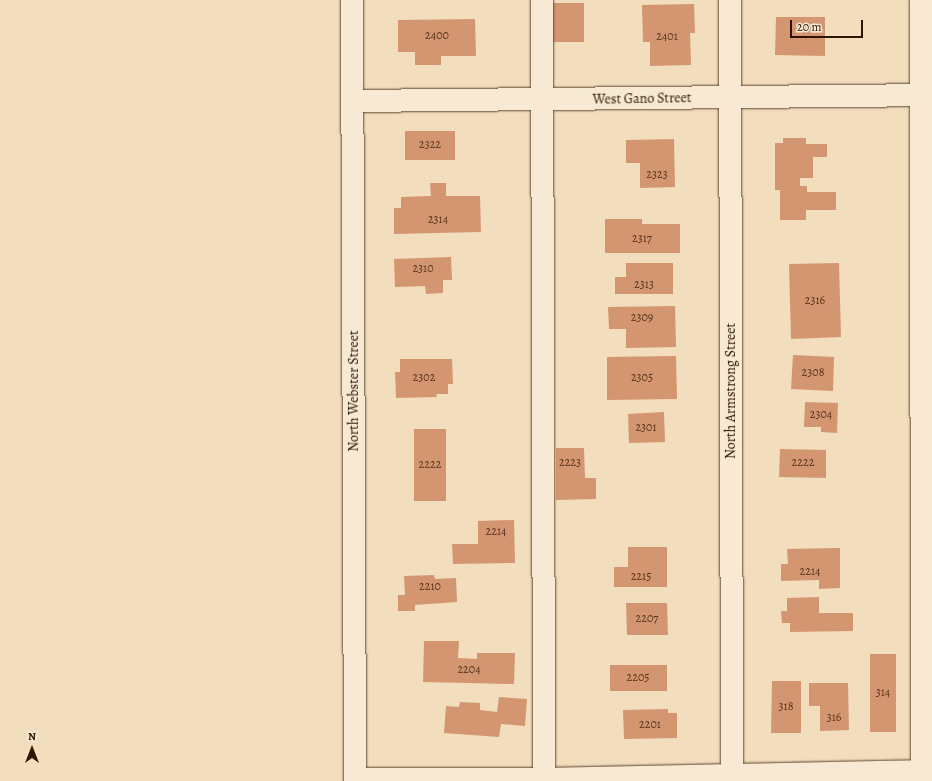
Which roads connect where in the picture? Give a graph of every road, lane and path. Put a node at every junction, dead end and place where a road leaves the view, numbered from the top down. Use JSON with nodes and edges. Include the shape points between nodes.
{"nodes":[{"id":1,"x":352,"y":0,"type":"edge"},
{"id":2,"x":542,"y":0,"type":"edge"},
{"id":3,"x":730,"y":0,"type":"edge"},
{"id":4,"x":921,"y":0,"type":"edge"},
{"id":5,"x":926,"y":95,"type":"edge"},
{"id":6,"x":730,"y":97,"type":"junction"},
{"id":7,"x":542,"y":100,"type":"junction"},
{"id":8,"x":353,"y":102,"type":"junction"},
{"id":9,"x":925,"y":775,"type":"edge"},
{"id":10,"x":732,"y":778,"type":"edge"},
{"id":11,"x":355,"y":780,"type":"edge"},
{"id":12,"x":544,"y":780,"type":"edge"}],
"edges":[{"from":1,"to":8,"type":"street","name":"North Webster Street"},
{"from":2,"to":7,"type":"street"},
{"from":3,"to":6,"type":"street","name":"North Armstrong Street"},
{"from":4,"to":5,"type":"street"},
{"from":5,"to":6,"type":"street","name":"West Gano Street"},
{"from":5,"to":9,"type":"street"},
{"from":6,"to":7,"type":"street","name":"West Gano Street"},
{"from":6,"to":10,"type":"street","name":"North Armstrong Street"},
{"from":7,"to":8,"type":"street","name":"West Gano Street"},
{"from":7,"to":12,"type":"street"},
{"from":8,"to":11,"type":"street","name":"North Webster Street"},
{"from":9,"to":10,"type":"street"},
{"from":10,"to":12,"type":"street"},
{"from":11,"to":12,"type":"street"}]}
